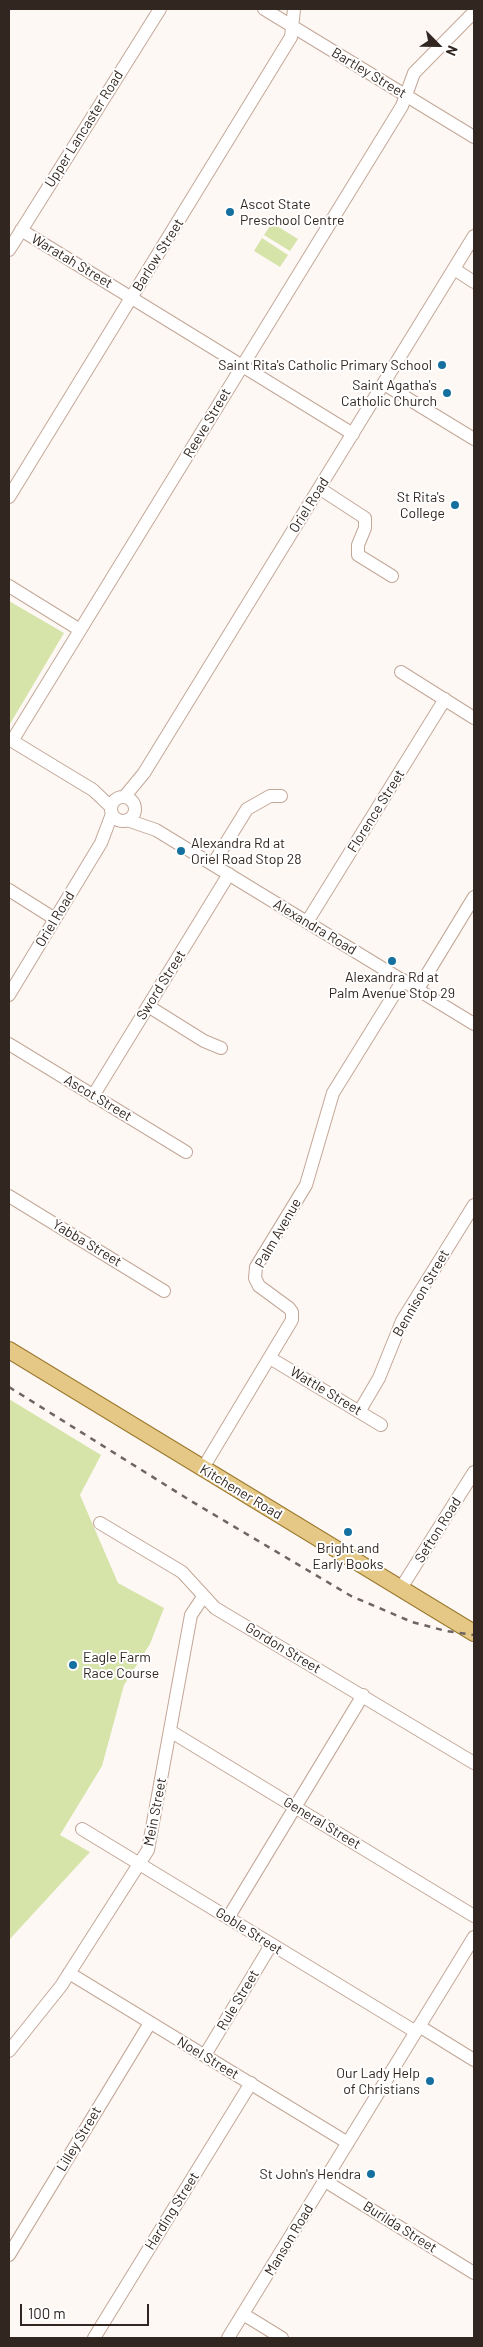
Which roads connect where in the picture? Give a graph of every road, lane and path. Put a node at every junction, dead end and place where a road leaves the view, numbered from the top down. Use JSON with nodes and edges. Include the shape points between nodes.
{"nodes":[{"id":1,"x":160,"y":9,"type":"edge"},
{"id":2,"x":264,"y":9,"type":"edge"},
{"id":3,"x":294,"y":9,"type":"edge"},
{"id":4,"x":474,"y":12,"type":"edge"},
{"id":5,"x":293,"y":26,"type":"junction"},
{"id":6,"x":407,"y":95,"type":"junction"},
{"id":7,"x":474,"y":137,"type":"edge"},
{"id":8,"x":21,"y":230,"type":"junction"},
{"id":9,"x":474,"y":236,"type":"edge"},
{"id":10,"x":9,"y":250,"type":"edge"},
{"id":11,"x":454,"y":269,"type":"junction"},
{"id":12,"x":474,"y":282,"type":"edge"},
{"id":13,"x":131,"y":298,"type":"junction"},
{"id":14,"x":242,"y":366,"type":"junction"},
{"id":15,"x":384,"y":384,"type":"junction"},
{"id":16,"x":353,"y":434,"type":"junction"},
{"id":17,"x":474,"y":439,"type":"edge"},
{"id":18,"x":319,"y":488,"type":"junction"},
{"id":19,"x":9,"y":497,"type":"edge"},
{"id":20,"x":392,"y":576,"type":"dead end"},
{"id":21,"x":9,"y":586,"type":"edge"},
{"id":22,"x":80,"y":630,"type":"junction"},
{"id":23,"x":401,"y":672,"type":"dead end"},
{"id":24,"x":445,"y":699,"type":"junction"},
{"id":25,"x":474,"y":718,"type":"edge"},
{"id":26,"x":10,"y":740,"type":"edge"},
{"id":27,"x":281,"y":796,"type":"dead end"},
{"id":28,"x":123,"y":809,"type":"junction"},
{"id":29,"x":212,"y":864,"type":"junction"},
{"id":30,"x":229,"y":874,"type":"junction"},
{"id":31,"x":9,"y":890,"type":"edge"},
{"id":32,"x":474,"y":897,"type":"edge"},
{"id":33,"x":55,"y":919,"type":"junction"},
{"id":34,"x":307,"y":922,"type":"junction"},
{"id":35,"x":403,"y":980,"type":"junction"},
{"id":36,"x":418,"y":989,"type":"junction"},
{"id":37,"x":9,"y":995,"type":"edge"},
{"id":38,"x":148,"y":1006,"type":"junction"},
{"id":39,"x":474,"y":1024,"type":"edge"},
{"id":40,"x":9,"y":1044,"type":"edge"},
{"id":41,"x":222,"y":1048,"type":"dead end"},
{"id":42,"x":93,"y":1096,"type":"junction"},
{"id":43,"x":186,"y":1152,"type":"dead end"},
{"id":44,"x":9,"y":1196,"type":"edge"},
{"id":45,"x":474,"y":1204,"type":"edge"},
{"id":46,"x":164,"y":1291,"type":"dead end"},
{"id":47,"x":9,"y":1350,"type":"edge"},
{"id":48,"x":270,"y":1358,"type":"junction"},
{"id":49,"x":359,"y":1412,"type":"junction"},
{"id":50,"x":381,"y":1425,"type":"dead end"},
{"id":51,"x":203,"y":1468,"type":"junction"},
{"id":52,"x":472,"y":1479,"type":"edge"},
{"id":53,"x":100,"y":1523,"type":"dead end"},
{"id":54,"x":401,"y":1588,"type":"junction"},
{"id":55,"x":203,"y":1597,"type":"junction"},
{"id":56,"x":474,"y":1633,"type":"edge"},
{"id":57,"x":363,"y":1696,"type":"junction"},
{"id":58,"x":170,"y":1731,"type":"junction"},
{"id":59,"x":474,"y":1763,"type":"edge"},
{"id":60,"x":295,"y":1807,"type":"junction"},
{"id":61,"x":82,"y":1830,"type":"dead end"},
{"id":62,"x":140,"y":1864,"type":"junction"},
{"id":63,"x":474,"y":1916,"type":"edge"},
{"id":64,"x":228,"y":1918,"type":"junction"},
{"id":65,"x":474,"y":1937,"type":"edge"},
{"id":66,"x":271,"y":1945,"type":"junction"},
{"id":67,"x":69,"y":1973,"type":"junction"},
{"id":68,"x":150,"y":2023,"type":"junction"},
{"id":69,"x":418,"y":2029,"type":"junction"},
{"id":70,"x":9,"y":2051,"type":"edge"},
{"id":71,"x":204,"y":2055,"type":"junction"},
{"id":72,"x":474,"y":2060,"type":"edge"},
{"id":73,"x":251,"y":2083,"type":"junction"},
{"id":74,"x":348,"y":2143,"type":"junction"},
{"id":75,"x":325,"y":2181,"type":"junction"},
{"id":76,"x":9,"y":2255,"type":"edge"},
{"id":77,"x":474,"y":2273,"type":"edge"},
{"id":78,"x":243,"y":2314,"type":"junction"},
{"id":79,"x":94,"y":2338,"type":"edge"},
{"id":80,"x":228,"y":2338,"type":"edge"},
{"id":81,"x":282,"y":2338,"type":"edge"}],
"edges":[{"from":1,"to":8,"type":"street","name":"Upper Lancaster Road"},
{"from":2,"to":5,"type":"street","name":"Bartley Street"},
{"from":3,"to":5,"type":"street","name":"Barlow Street"},
{"from":4,"to":6,"type":"street","name":"Reeve Street","via":[[414,73]]},
{"from":5,"to":6,"type":"street","name":"Bartley Street"},
{"from":5,"to":13,"type":"street","name":"Barlow Street","via":[[291,38]]},
{"from":6,"to":7,"type":"street","name":"Bartley Street"},
{"from":6,"to":14,"type":"street","name":"Reeve Street"},
{"from":8,"to":10,"type":"street","name":"Upper Lancaster Road"},
{"from":8,"to":13,"type":"street","name":"Waratah Street"},
{"from":9,"to":11,"type":"street","name":"Oriel Road"},
{"from":11,"to":12,"type":"street"},
{"from":11,"to":15,"type":"street","name":"Oriel Road"},
{"from":13,"to":14,"type":"street","name":"Waratah Street"},
{"from":13,"to":19,"type":"street","name":"Barlow Street"},
{"from":14,"to":16,"type":"street","name":"Waratah Street"},
{"from":14,"to":22,"type":"street","name":"Reeve Street"},
{"from":15,"to":16,"type":"street","name":"Oriel Road"},
{"from":15,"to":17,"type":"street"},
{"from":16,"to":18,"type":"street","name":"Oriel Road"},
{"from":18,"to":20,"type":"street","via":[[365,518],[358,555]]},
{"from":18,"to":28,"type":"street","name":"Oriel Road"},
{"from":21,"to":22,"type":"street"},
{"from":22,"to":26,"type":"street","name":"Reeve Street"},
{"from":23,"to":24,"type":"street"},
{"from":24,"to":25,"type":"street"},
{"from":24,"to":34,"type":"street","name":"Florence Street"},
{"from":26,"to":28,"type":"street","name":"Alexandra Road"},
{"from":27,"to":29,"type":"street","via":[[270,796],[246,809]]},
{"from":28,"to":29,"type":"street","name":"Alexandra Road"},
{"from":28,"to":33,"type":"street","name":"Oriel Road"},
{"from":29,"to":30,"type":"street","name":"Alexandra Road"},
{"from":30,"to":34,"type":"street","name":"Alexandra Road"},
{"from":30,"to":38,"type":"street","name":"Sword Street"},
{"from":31,"to":33,"type":"street"},
{"from":32,"to":36,"type":"street"},
{"from":33,"to":37,"type":"street","name":"Oriel Road"},
{"from":34,"to":35,"type":"street","name":"Alexandra Road"},
{"from":35,"to":36,"type":"street","name":"Alexandra Road"},
{"from":35,"to":48,"type":"street","name":"Palm Avenue","via":[[333,1093],[306,1185],[256,1267],[255,1278],[259,1286],[293,1314]]},
{"from":36,"to":39,"type":"street","name":"Alexandra Road"},
{"from":38,"to":41,"type":"street","via":[[204,1041]]},
{"from":38,"to":42,"type":"street","name":"Sword Street"},
{"from":40,"to":42,"type":"street","name":"Ascot Street"},
{"from":42,"to":43,"type":"street","name":"Ascot Street"},
{"from":44,"to":46,"type":"street","name":"Yabba Street"},
{"from":45,"to":49,"type":"street","name":"Bennison Street","via":[[402,1321],[379,1378]]},
{"from":47,"to":51,"type":"main road","name":"Kitchener Road"},
{"from":48,"to":49,"type":"street","name":"Wattle Street"},
{"from":48,"to":51,"type":"street","name":"Palm Avenue"},
{"from":49,"to":50,"type":"street","name":"Wattle Street"},
{"from":51,"to":54,"type":"main road","name":"Kitchener Road"},
{"from":52,"to":54,"type":"street","name":"Sefton Road"},
{"from":53,"to":55,"type":"street","name":"Gordon Street","via":[[182,1572]]},
{"from":54,"to":56,"type":"main road","name":"Kitchener Road"},
{"from":55,"to":57,"type":"street","name":"Gordon Street","via":[[215,1608]]},
{"from":55,"to":58,"type":"street","name":"Mein Street","via":[[191,1615]]},
{"from":57,"to":59,"type":"street","name":"Gordon Street"},
{"from":57,"to":60,"type":"street"},
{"from":58,"to":60,"type":"street","name":"General Street"},
{"from":58,"to":62,"type":"street","name":"Mein Street","via":[[150,1843]]},
{"from":60,"to":63,"type":"street","name":"General Street"},
{"from":60,"to":64,"type":"street"},
{"from":61,"to":62,"type":"street","name":"Goble Street"},
{"from":62,"to":64,"type":"street","name":"Goble Street"},
{"from":62,"to":67,"type":"street","name":"Mein Street"},
{"from":64,"to":66,"type":"street","name":"Goble Street"},
{"from":65,"to":69,"type":"street","name":"Manson Road"},
{"from":66,"to":69,"type":"street","name":"Goble Street"},
{"from":66,"to":71,"type":"street","name":"Rule Street"},
{"from":67,"to":68,"type":"street","name":"Noel Street"},
{"from":67,"to":70,"type":"street","name":"Mein Street"},
{"from":68,"to":71,"type":"street","name":"Noel Street"},
{"from":68,"to":76,"type":"street","name":"Lilley Street"},
{"from":69,"to":72,"type":"street","name":"Goble Street"},
{"from":69,"to":74,"type":"street","name":"Manson Road"},
{"from":71,"to":73,"type":"street","name":"Noel Street"},
{"from":73,"to":74,"type":"street","name":"Noel Street"},
{"from":73,"to":79,"type":"street","name":"Harding Street"},
{"from":74,"to":75,"type":"street","name":"Manson Road"},
{"from":75,"to":77,"type":"street","name":"Burilda Street"},
{"from":75,"to":78,"type":"street","name":"Manson Road"},
{"from":78,"to":80,"type":"street","name":"Manson Road"},
{"from":78,"to":81,"type":"street"}]}
